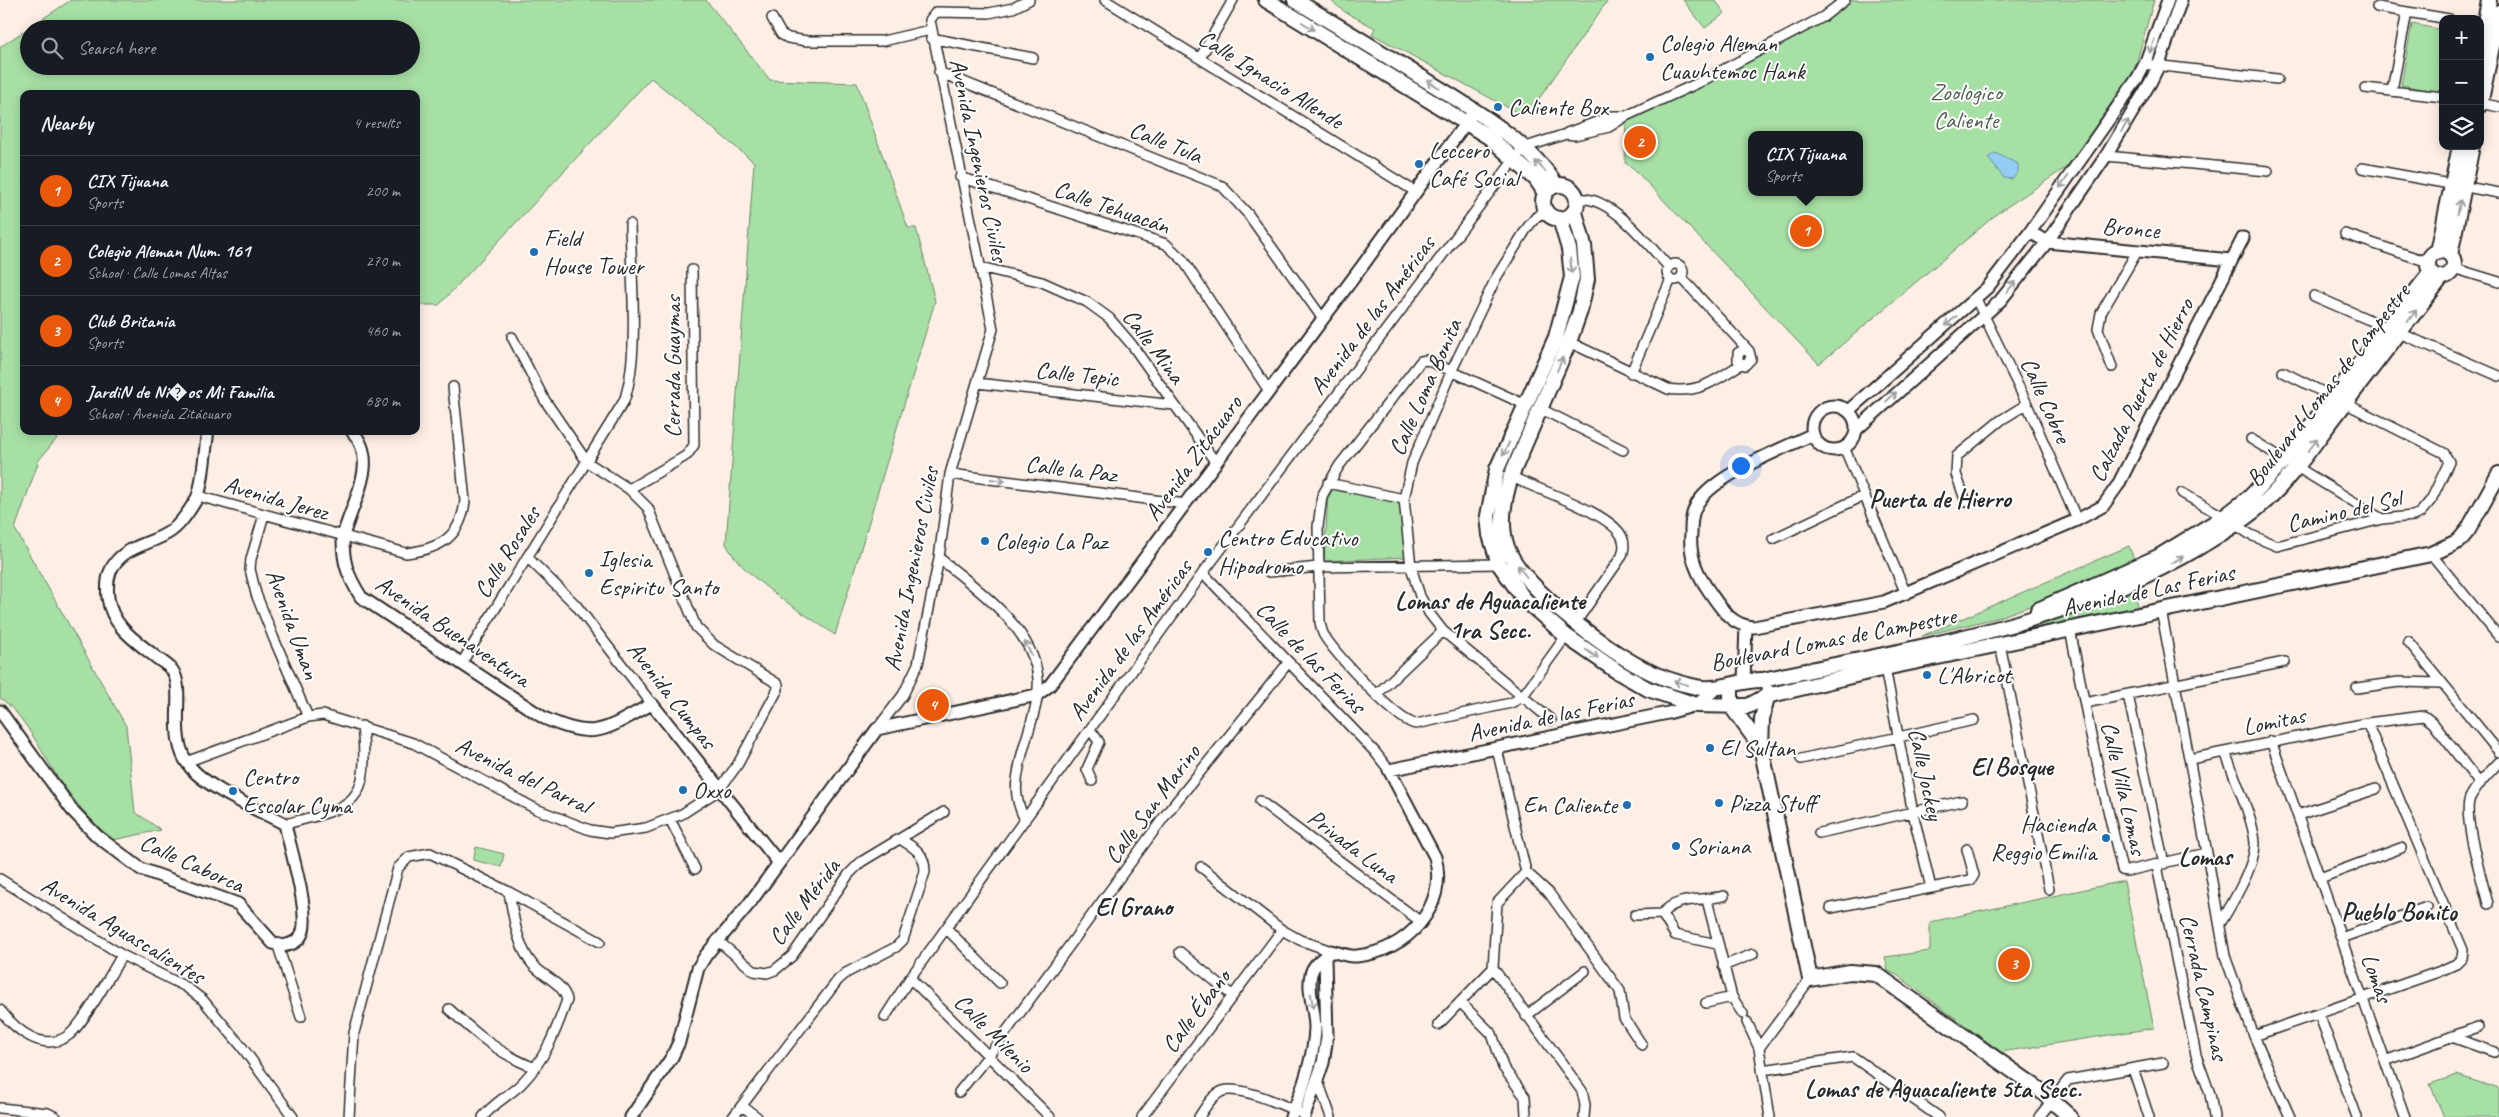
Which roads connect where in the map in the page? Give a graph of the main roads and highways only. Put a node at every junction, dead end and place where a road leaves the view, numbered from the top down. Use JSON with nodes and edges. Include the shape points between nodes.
{"nodes":[{"id":1,"x":1266,"y":0,"type":"edge"},
{"id":2,"x":1295,"y":0,"type":"edge"},
{"id":3,"x":2489,"y":0,"type":"edge"},
{"id":4,"x":2499,"y":12,"type":"edge"},
{"id":5,"x":2490,"y":26,"type":"edge"},
{"id":6,"x":2484,"y":39,"type":"edge"},
{"id":7,"x":2484,"y":73,"type":"edge"},
{"id":8,"x":2460,"y":150,"type":"edge"},
{"id":9,"x":2471,"y":150,"type":"edge"},
{"id":10,"x":1518,"y":153,"type":"junction"},
{"id":11,"x":2458,"y":184,"type":"junction"},
{"id":12,"x":1551,"y":189,"type":"junction"},
{"id":13,"x":1576,"y":205,"type":"junction"},
{"id":14,"x":1560,"y":219,"type":"junction"},
{"id":15,"x":2499,"y":474,"type":"edge"},
{"id":16,"x":2495,"y":495,"type":"edge"},
{"id":17,"x":1763,"y":680,"type":"junction"},
{"id":18,"x":1738,"y":683,"type":"junction"},
{"id":19,"x":1767,"y":696,"type":"junction"},
{"id":20,"x":1731,"y":706,"type":"junction"},
{"id":21,"x":1761,"y":747,"type":"junction"},
{"id":22,"x":2070,"y":1117,"type":"edge"}],
"edges":[{"from":1,"to":10,"type":"main road","one_way":true},
{"from":10,"to":2,"type":"main road","one_way":true,"via":[[1475,110]]},
{"from":3,"to":5,"type":"main road"},
{"from":4,"to":5,"type":"main road"},
{"from":5,"to":6,"type":"main road"},
{"from":5,"to":7,"type":"main road"},
{"from":8,"to":11,"type":"main road","name":"Boulevard Lomas de Campestre"},
{"from":9,"to":11,"type":"main road","name":"Boulevard Lomas de Campestre"},
{"from":10,"to":12,"type":"main road","via":[[1536,179]]},
{"from":11,"to":17,"type":"main road","name":"Boulevard Lomas de Campestre","via":[[2440,264],[2291,463],[2268,500],[2230,520],[2180,559],[2079,605],[2037,619]]},
{"from":12,"to":13,"type":"main road","via":[[1572,188]]},
{"from":12,"to":14,"type":"main road","via":[[1543,202],[1546,211]]},
{"from":13,"to":14,"type":"main road","via":[[1565,218]]},
{"from":18,"to":13,"type":"main road","name":"Boulevard Lomas de Campestre","one_way":true,"via":[[1716,689],[1698,687],[1654,674],[1624,658],[1529,581],[1507,548],[1502,517],[1504,499],[1569,342],[1587,279]]},
{"from":14,"to":20,"type":"main road","name":"Boulevard Lomas de Campestre","one_way":true,"via":[[1569,250],[1572,277],[1556,337],[1497,469],[1488,516],[1499,564],[1524,599],[1566,636],[1637,684],[1696,705]]},
{"from":15,"to":16,"type":"main road","name":"Avenida de Las Ferias"},
{"from":16,"to":19,"type":"main road","name":"Avenida de Las Ferias","via":[[2459,541],[2431,554],[1885,668]]},
{"from":17,"to":18,"type":"main road","name":"Boulevard Lomas de Campestre"},
{"from":17,"to":19,"type":"main road"},
{"from":18,"to":20,"type":"main road"},
{"from":19,"to":20,"type":"main road","name":"Boulevard Lomas de Campestre","via":[[1748,706]]},
{"from":19,"to":21,"type":"main road"},
{"from":20,"to":21,"type":"main road"},
{"from":21,"to":22,"type":"main road","via":[[1810,979],[1850,972],[1876,974],[2052,1100]]}]}
